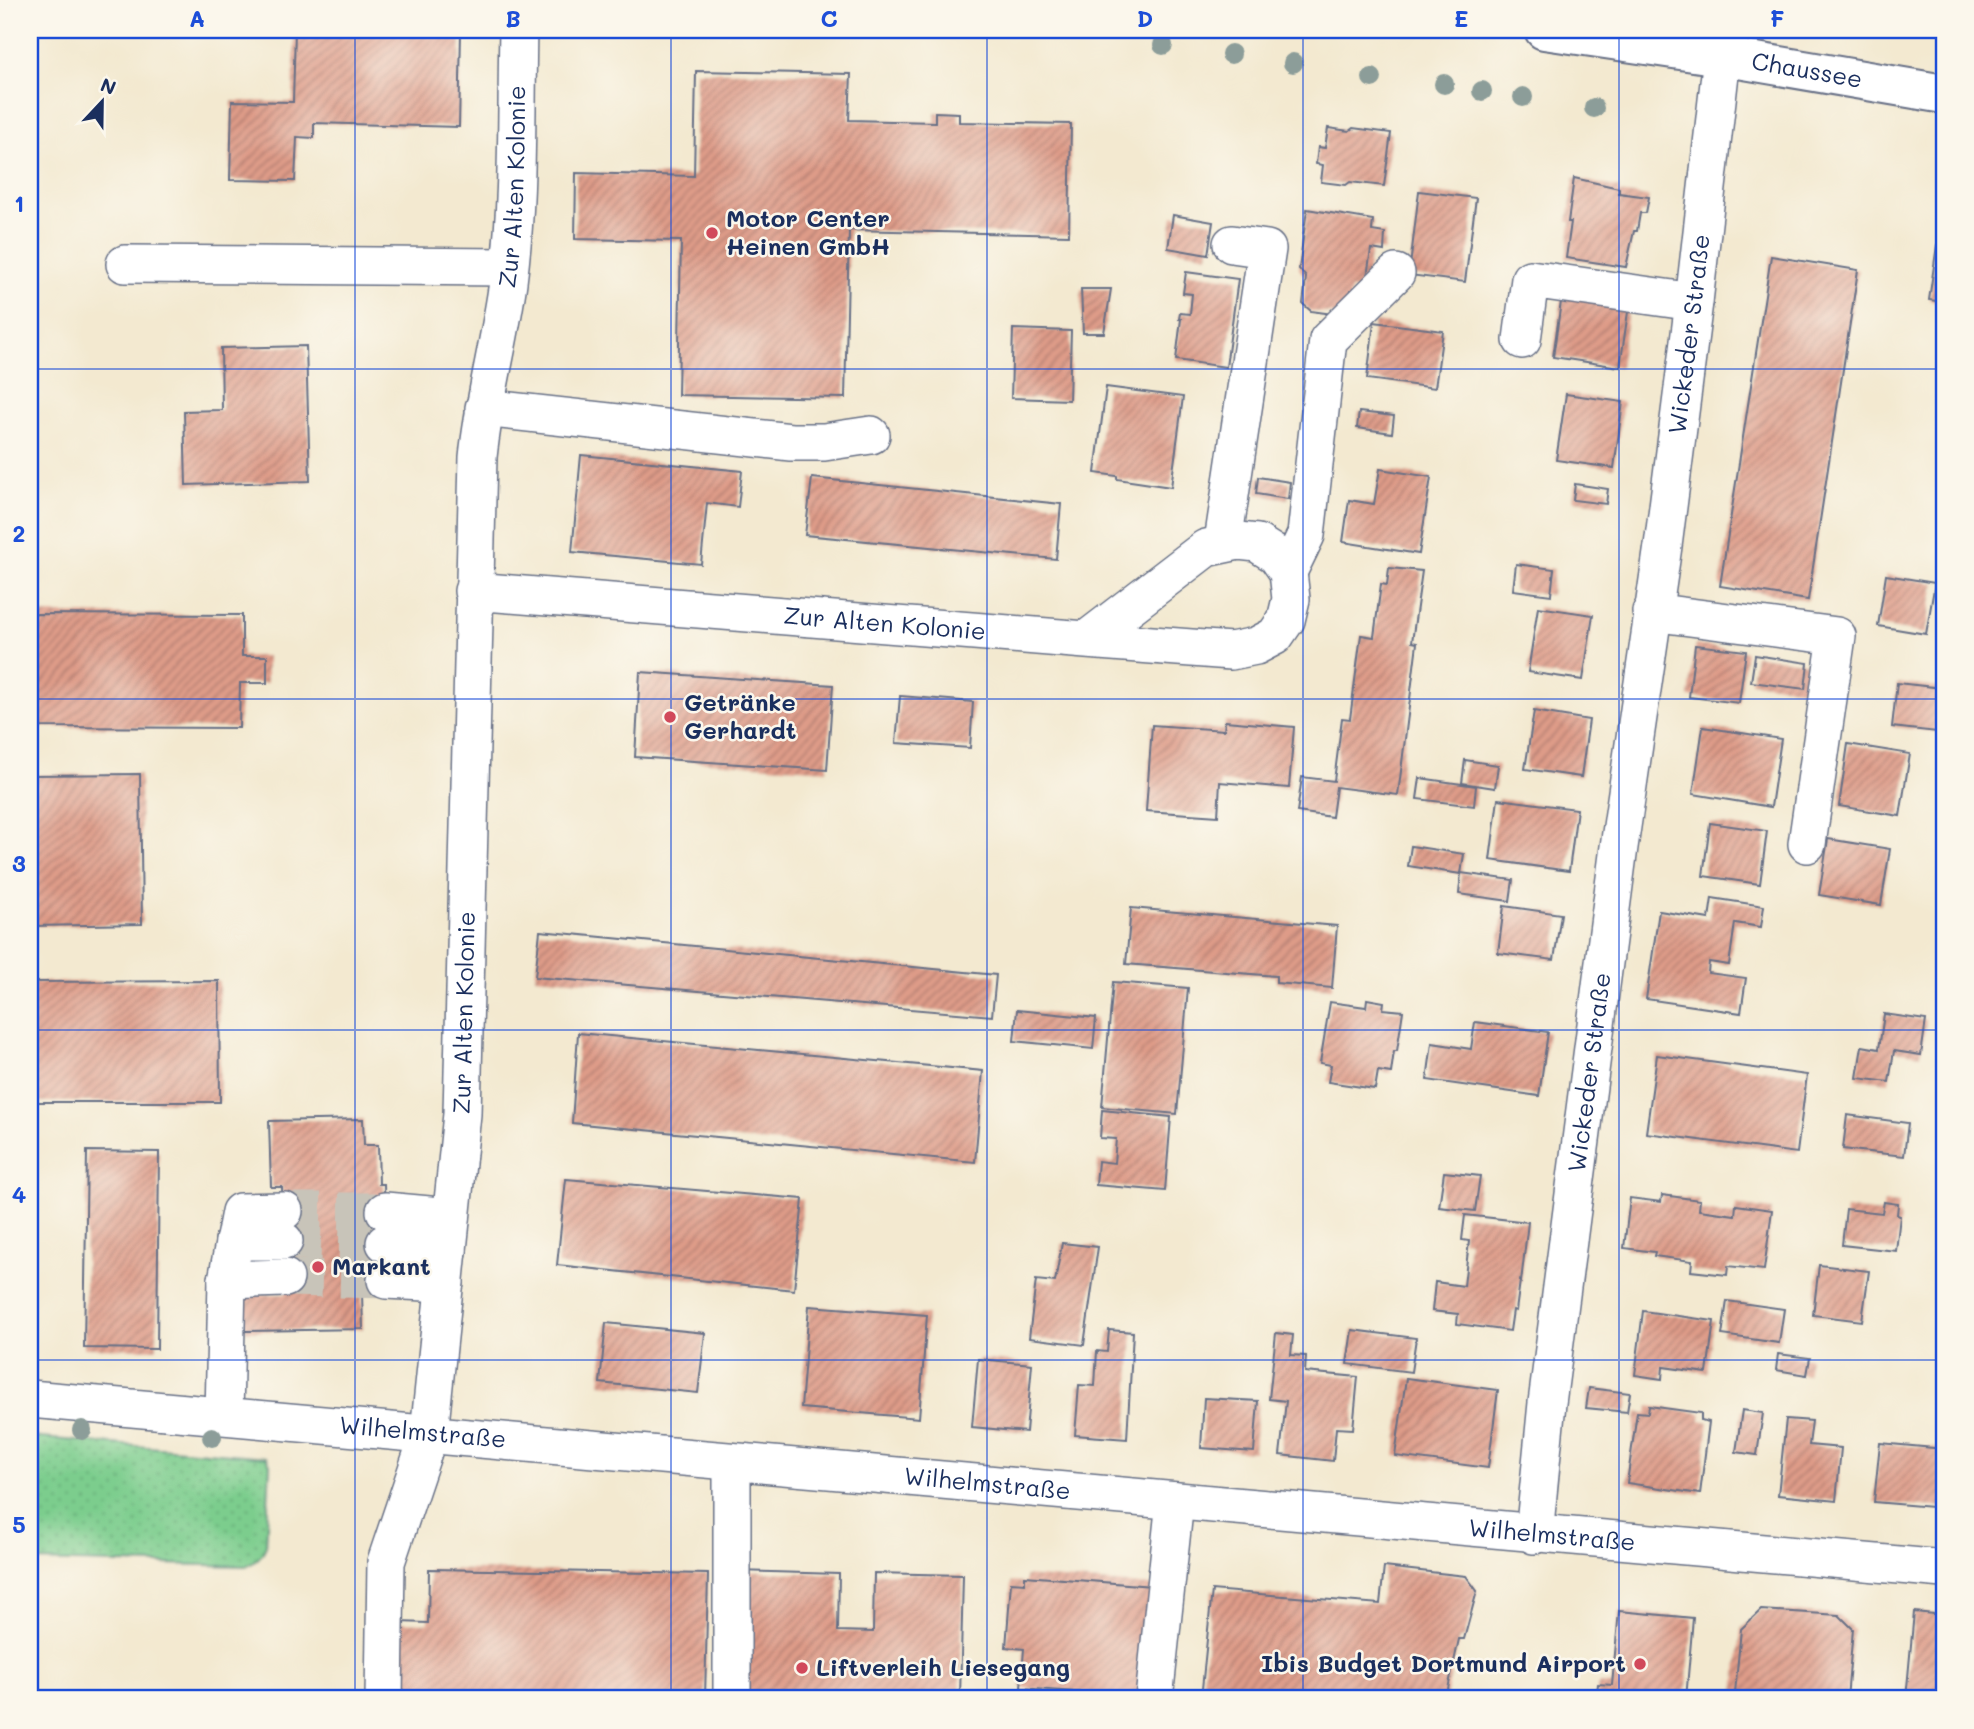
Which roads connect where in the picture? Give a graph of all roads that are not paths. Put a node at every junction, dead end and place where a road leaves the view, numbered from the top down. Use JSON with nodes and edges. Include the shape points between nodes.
{"nodes":[{"id":1,"x":518,"y":30,"type":"edge"},
{"id":2,"x":1544,"y":30,"type":"edge"},
{"id":3,"x":1723,"y":43,"type":"edge"},
{"id":4,"x":1944,"y":94,"type":"edge"},
{"id":5,"x":1232,"y":244,"type":"dead end"},
{"id":6,"x":125,"y":264,"type":"dead end"},
{"id":7,"x":509,"y":267,"type":"junction"},
{"id":8,"x":1396,"y":273,"type":"dead end"},
{"id":9,"x":1694,"y":302,"type":"junction"},
{"id":10,"x":1522,"y":340,"type":"dead end"},
{"id":11,"x":484,"y":408,"type":"junction"},
{"id":12,"x":870,"y":435,"type":"dead end"},
{"id":13,"x":1223,"y":542,"type":"junction"},
{"id":14,"x":1287,"y":572,"type":"junction"},
{"id":15,"x":473,"y":591,"type":"junction"},
{"id":16,"x":1651,"y":612,"type":"junction"},
{"id":17,"x":1086,"y":640,"type":"junction"},
{"id":18,"x":1807,"y":844,"type":"dead end"},
{"id":19,"x":284,"y":1226,"type":"tunnel mouth"},
{"id":20,"x":385,"y":1227,"type":"tunnel mouth"},
{"id":21,"x":448,"y":1250,"type":"junction"},
{"id":22,"x":285,"y":1278,"type":"tunnel mouth"},
{"id":23,"x":227,"y":1280,"type":"junction"},
{"id":24,"x":386,"y":1280,"type":"tunnel mouth"},
{"id":25,"x":30,"y":1399,"type":"edge"},
{"id":26,"x":224,"y":1415,"type":"junction"},
{"id":27,"x":429,"y":1434,"type":"junction"},
{"id":28,"x":732,"y":1462,"type":"junction"},
{"id":29,"x":1175,"y":1501,"type":"junction"},
{"id":30,"x":1534,"y":1535,"type":"junction"},
{"id":31,"x":1944,"y":1569,"type":"edge"},
{"id":32,"x":384,"y":1699,"type":"edge"},
{"id":33,"x":732,"y":1699,"type":"edge"},
{"id":34,"x":1154,"y":1699,"type":"edge"}],
"edges":[{"from":1,"to":7,"type":"street","name":"Zur Alten Kolonie"},
{"from":2,"to":3,"type":"main road","name":"Chaussee"},
{"from":3,"to":4,"type":"main road","name":"Chaussee"},
{"from":3,"to":9,"type":"street","name":"Wickeder Straße"},
{"from":5,"to":13,"type":"street","via":[[1267,249]]},
{"from":6,"to":7,"type":"street"},
{"from":7,"to":11,"type":"street","name":"Zur Alten Kolonie"},
{"from":8,"to":14,"type":"street","via":[[1328,340],[1306,535]]},
{"from":9,"to":10,"type":"street","via":[[1530,279]]},
{"from":9,"to":16,"type":"street","name":"Wickeder Straße"},
{"from":11,"to":12,"type":"street","via":[[791,442]]},
{"from":11,"to":15,"type":"street","name":"Zur Alten Kolonie"},
{"from":13,"to":14,"type":"street","via":[[1257,543],[1276,555]]},
{"from":13,"to":17,"type":"street","via":[[1206,548]]},
{"from":14,"to":17,"type":"street","name":"Zur Alten Kolonie","via":[[1291,599],[1286,620],[1275,636],[1256,646],[1231,651]]},
{"from":15,"to":17,"type":"street","name":"Zur Alten Kolonie"},
{"from":15,"to":21,"type":"street","name":"Zur Alten Kolonie","via":[[462,1114]]},
{"from":16,"to":18,"type":"street","via":[[1837,636]]},
{"from":16,"to":30,"type":"street","name":"Wickeder Straße","via":[[1547,1403]]},
{"from":19,"to":23,"type":"street","via":[[240,1212]]},
{"from":20,"to":21,"type":"street"},
{"from":21,"to":24,"type":"street"},
{"from":21,"to":27,"type":"street","name":"Zur Alten Kolonie"},
{"from":22,"to":23,"type":"street"},
{"from":23,"to":26,"type":"street"},
{"from":25,"to":26,"type":"street","name":"Wilhelmstraße"},
{"from":26,"to":27,"type":"street","name":"Wilhelmstraße"},
{"from":27,"to":28,"type":"street","name":"Wilhelmstraße"},
{"from":27,"to":32,"type":"street","name":"Zur Alten Kolonie","via":[[386,1563]]},
{"from":28,"to":29,"type":"street","name":"Wilhelmstraße"},
{"from":28,"to":33,"type":"street"},
{"from":29,"to":30,"type":"street","name":"Wilhelmstraße"},
{"from":29,"to":34,"type":"street"},
{"from":30,"to":31,"type":"street","name":"Wilhelmstraße"}]}
